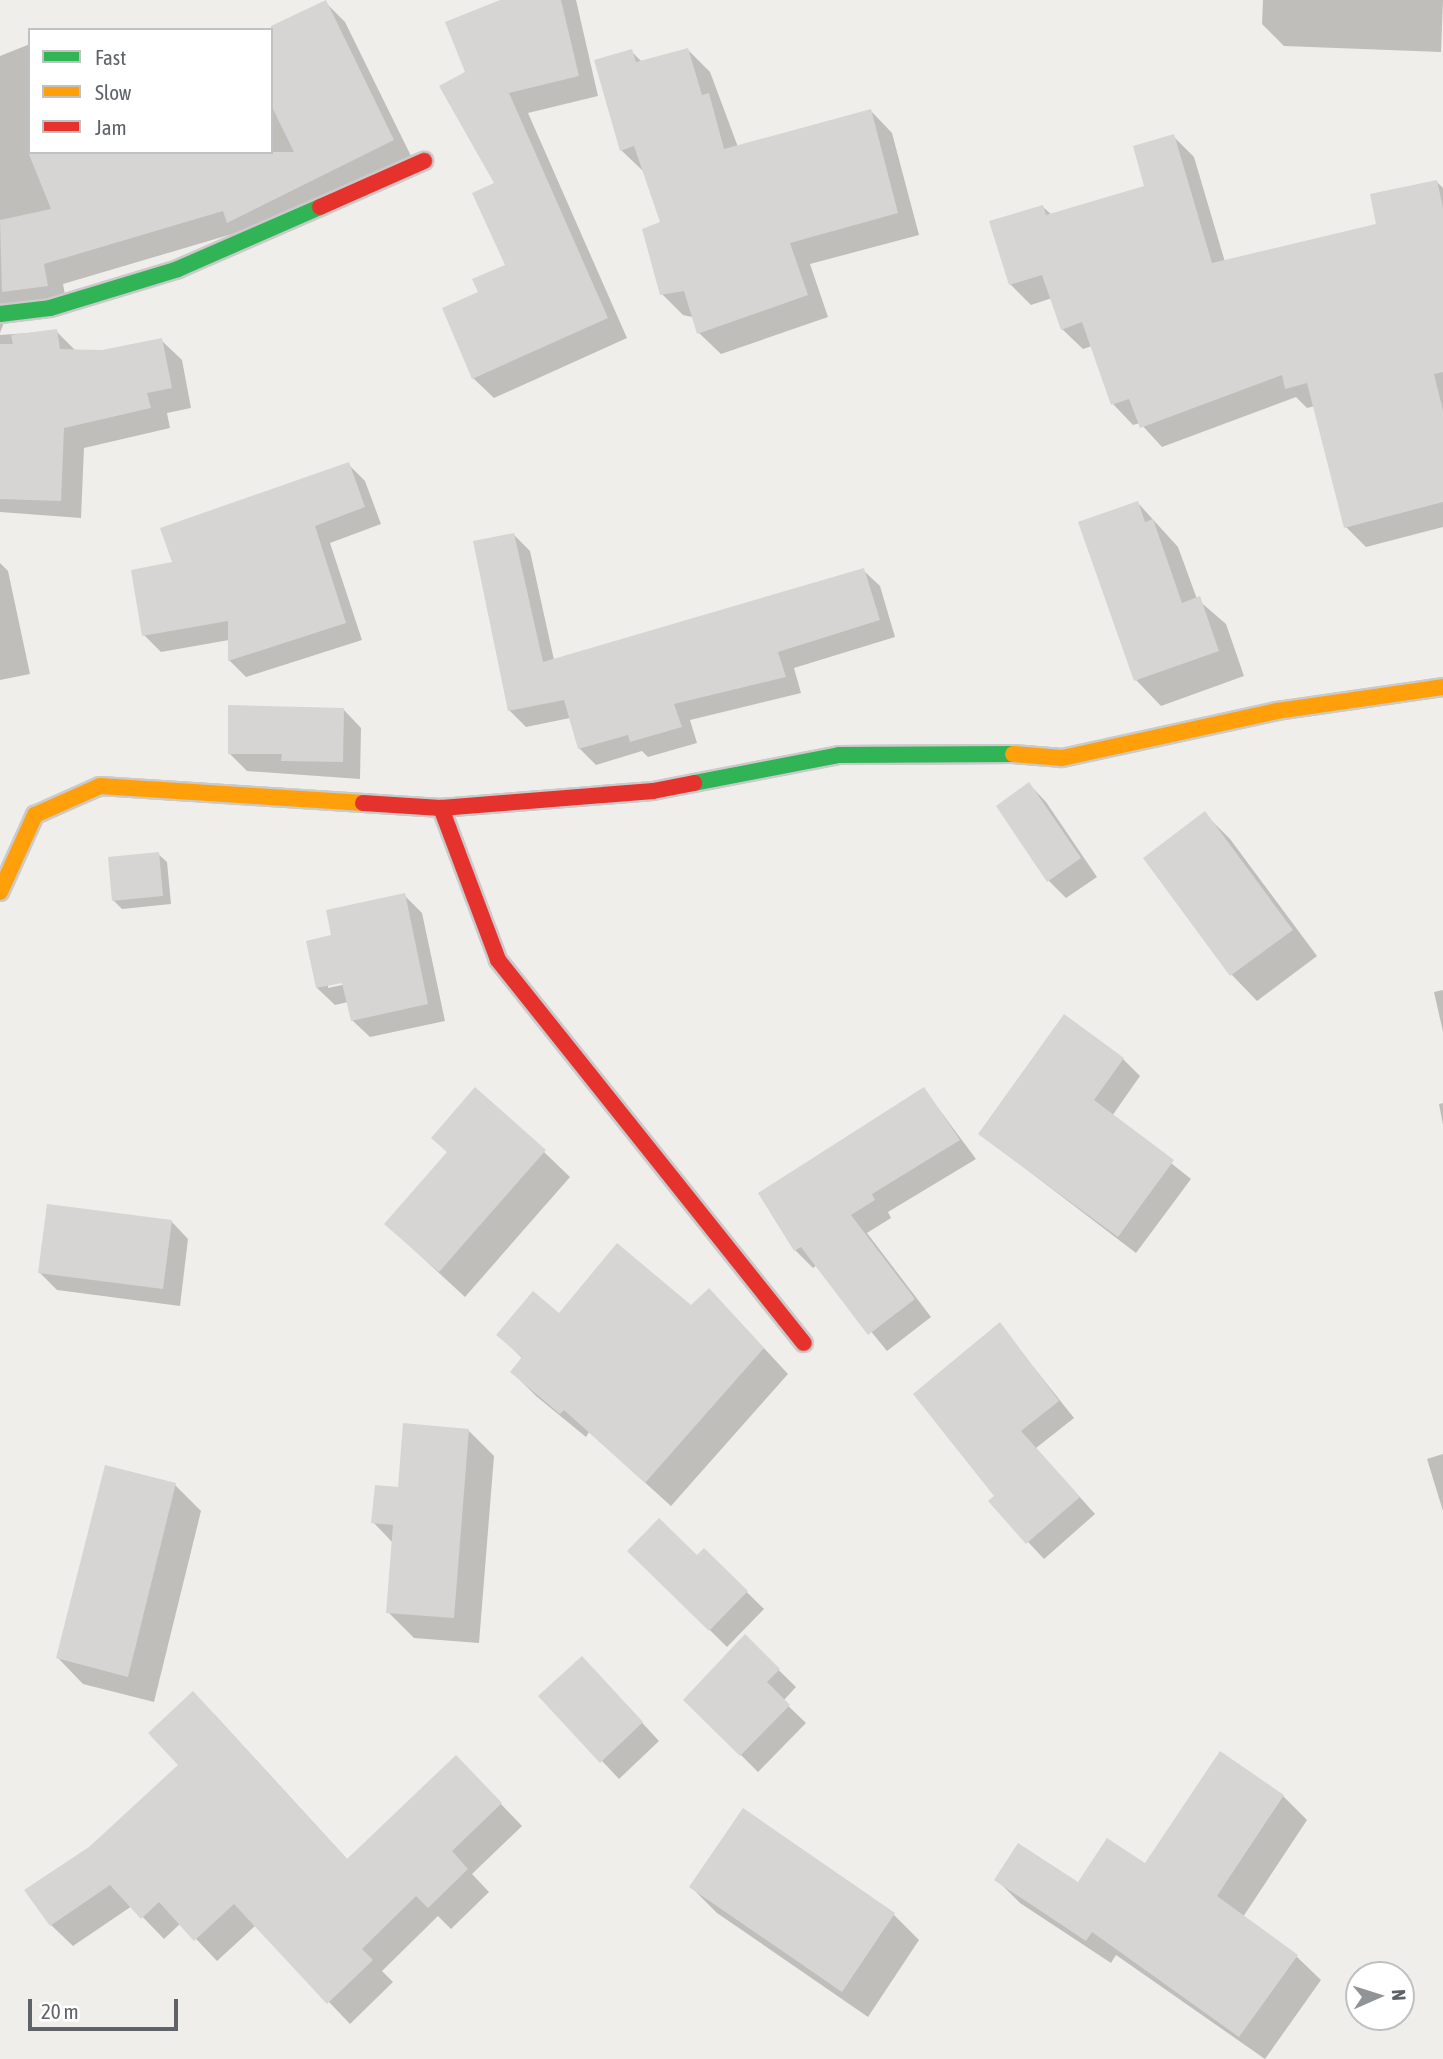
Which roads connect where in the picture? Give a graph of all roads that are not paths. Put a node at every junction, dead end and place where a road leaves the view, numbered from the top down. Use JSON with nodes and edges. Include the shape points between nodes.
{"nodes":[{"id":1,"x":424,"y":161,"type":"dead end"},
{"id":2,"x":0,"y":314,"type":"edge"},
{"id":3,"x":1443,"y":687,"type":"edge"},
{"id":4,"x":441,"y":808,"type":"junction"},
{"id":5,"x":0,"y":892,"type":"edge"},
{"id":6,"x":804,"y":1343,"type":"dead end"}],
"edges":[{"from":1,"to":2,"type":"street","via":[[178,268],[50,308]]},
{"from":3,"to":4,"type":"street","via":[[1277,711],[1062,758],[989,752],[839,755],[653,791]]},
{"from":4,"to":5,"type":"street","via":[[100,786],[35,815]]},
{"from":4,"to":6,"type":"street","via":[[498,960]]}]}
